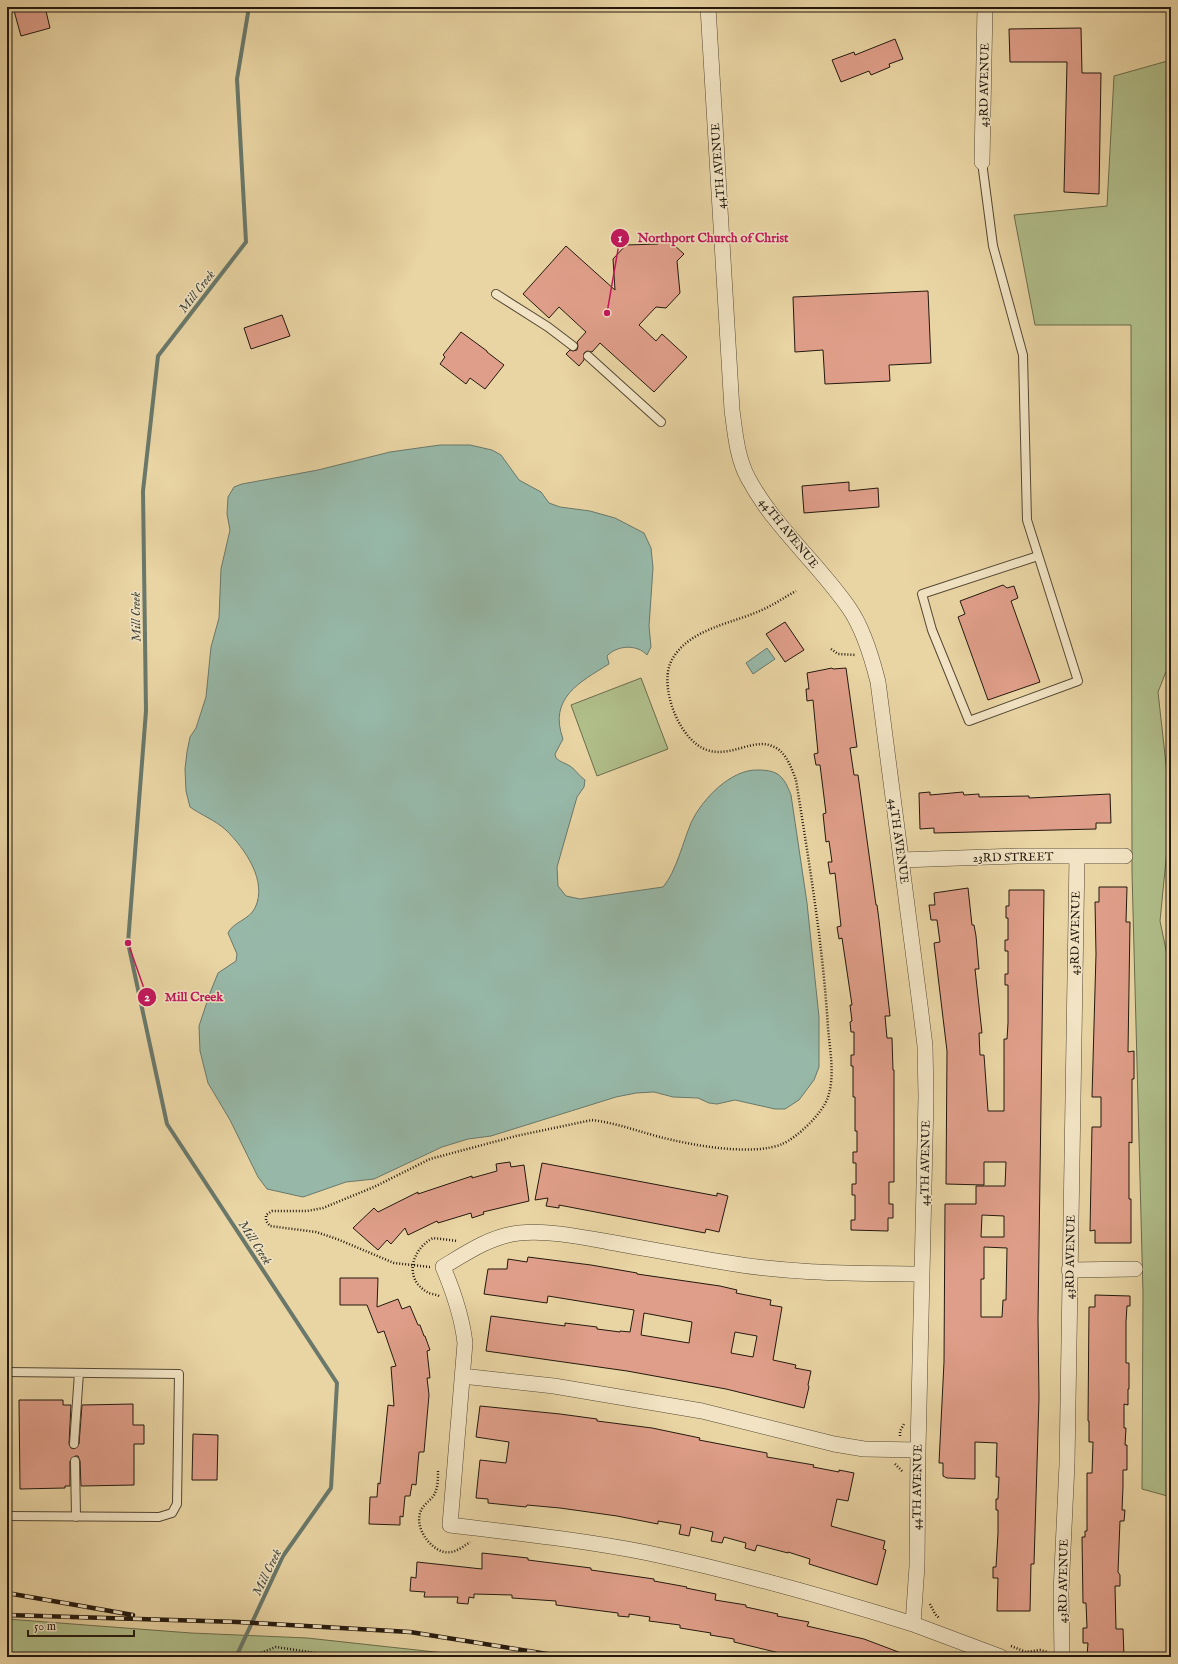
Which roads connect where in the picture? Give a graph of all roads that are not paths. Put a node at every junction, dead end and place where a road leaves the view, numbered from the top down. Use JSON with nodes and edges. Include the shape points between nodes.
{"nodes":[{"id":1,"x":708,"y":7,"type":"edge"},
{"id":2,"x":985,"y":7,"type":"edge"},
{"id":3,"x":982,"y":162,"type":"joint"},
{"id":4,"x":496,"y":294,"type":"dead end"},
{"id":5,"x":574,"y":346,"type":"dead end"},
{"id":6,"x":588,"y":356,"type":"dead end"},
{"id":7,"x":661,"y":422,"type":"dead end"},
{"id":8,"x":1038,"y":556,"type":"junction"},
{"id":9,"x":1077,"y":856,"type":"junction"},
{"id":10,"x":1125,"y":856,"type":"dead end"},
{"id":11,"x":901,"y":860,"type":"junction"},
{"id":12,"x":1135,"y":1269,"type":"dead end"},
{"id":13,"x":1070,"y":1270,"type":"junction"},
{"id":14,"x":922,"y":1274,"type":"junction"},
{"id":15,"x":7,"y":1372,"type":"edge"},
{"id":16,"x":79,"y":1373,"type":"junction"},
{"id":17,"x":462,"y":1376,"type":"junction"},
{"id":18,"x":74,"y":1444,"type":"dead end"},
{"id":19,"x":918,"y":1450,"type":"junction"},
{"id":20,"x":75,"y":1461,"type":"dead end"},
{"id":21,"x":7,"y":1516,"type":"edge"},
{"id":22,"x":76,"y":1516,"type":"junction"},
{"id":23,"x":913,"y":1624,"type":"junction"},
{"id":24,"x":1003,"y":1650,"type":"edge"},
{"id":25,"x":1062,"y":1656,"type":"edge"}],
"edges":[{"from":1,"to":11,"type":"street","name":"44TH AVENUE","via":[[732,410],[737,444],[747,477],[766,506],[850,610],[868,648],[879,689]]},
{"from":2,"to":3,"type":"street","name":"43RD AVENUE"},
{"from":3,"to":8,"type":"lane","via":[[993,246],[1023,355],[1027,520]]},
{"from":4,"to":5,"type":"lane"},
{"from":6,"to":7,"type":"lane"},
{"from":8,"to":8,"type":"lane","via":[[1078,681],[970,721],[932,630],[922,594]]},
{"from":9,"to":10,"type":"street","name":"23RD STREET"},
{"from":9,"to":11,"type":"street","name":"23RD STREET"},
{"from":9,"to":13,"type":"street","name":"43RD AVENUE"},
{"from":11,"to":14,"type":"street","name":"44TH AVENUE","via":[[925,1046]]},
{"from":12,"to":13,"type":"street"},
{"from":13,"to":25,"type":"street","name":"43RD AVENUE","via":[[1061,1592]]},
{"from":14,"to":17,"type":"street","via":[[770,1270],[592,1239],[545,1233],[519,1233],[477,1247],[443,1267],[463,1323]]},
{"from":14,"to":19,"type":"street","name":"44TH AVENUE"},
{"from":15,"to":16,"type":"lane"},
{"from":16,"to":18,"type":"lane"},
{"from":16,"to":22,"type":"lane","via":[[179,1374],[178,1504],[172,1513],[158,1518]]},
{"from":17,"to":19,"type":"street","via":[[554,1386],[702,1411],[834,1444],[895,1456]]},
{"from":17,"to":23,"type":"street","via":[[450,1525],[648,1553],[818,1594]]},
{"from":19,"to":23,"type":"street","name":"44TH AVENUE","via":[[917,1566]]},
{"from":20,"to":22,"type":"lane"},
{"from":21,"to":22,"type":"lane"},
{"from":23,"to":24,"type":"street"}]}
